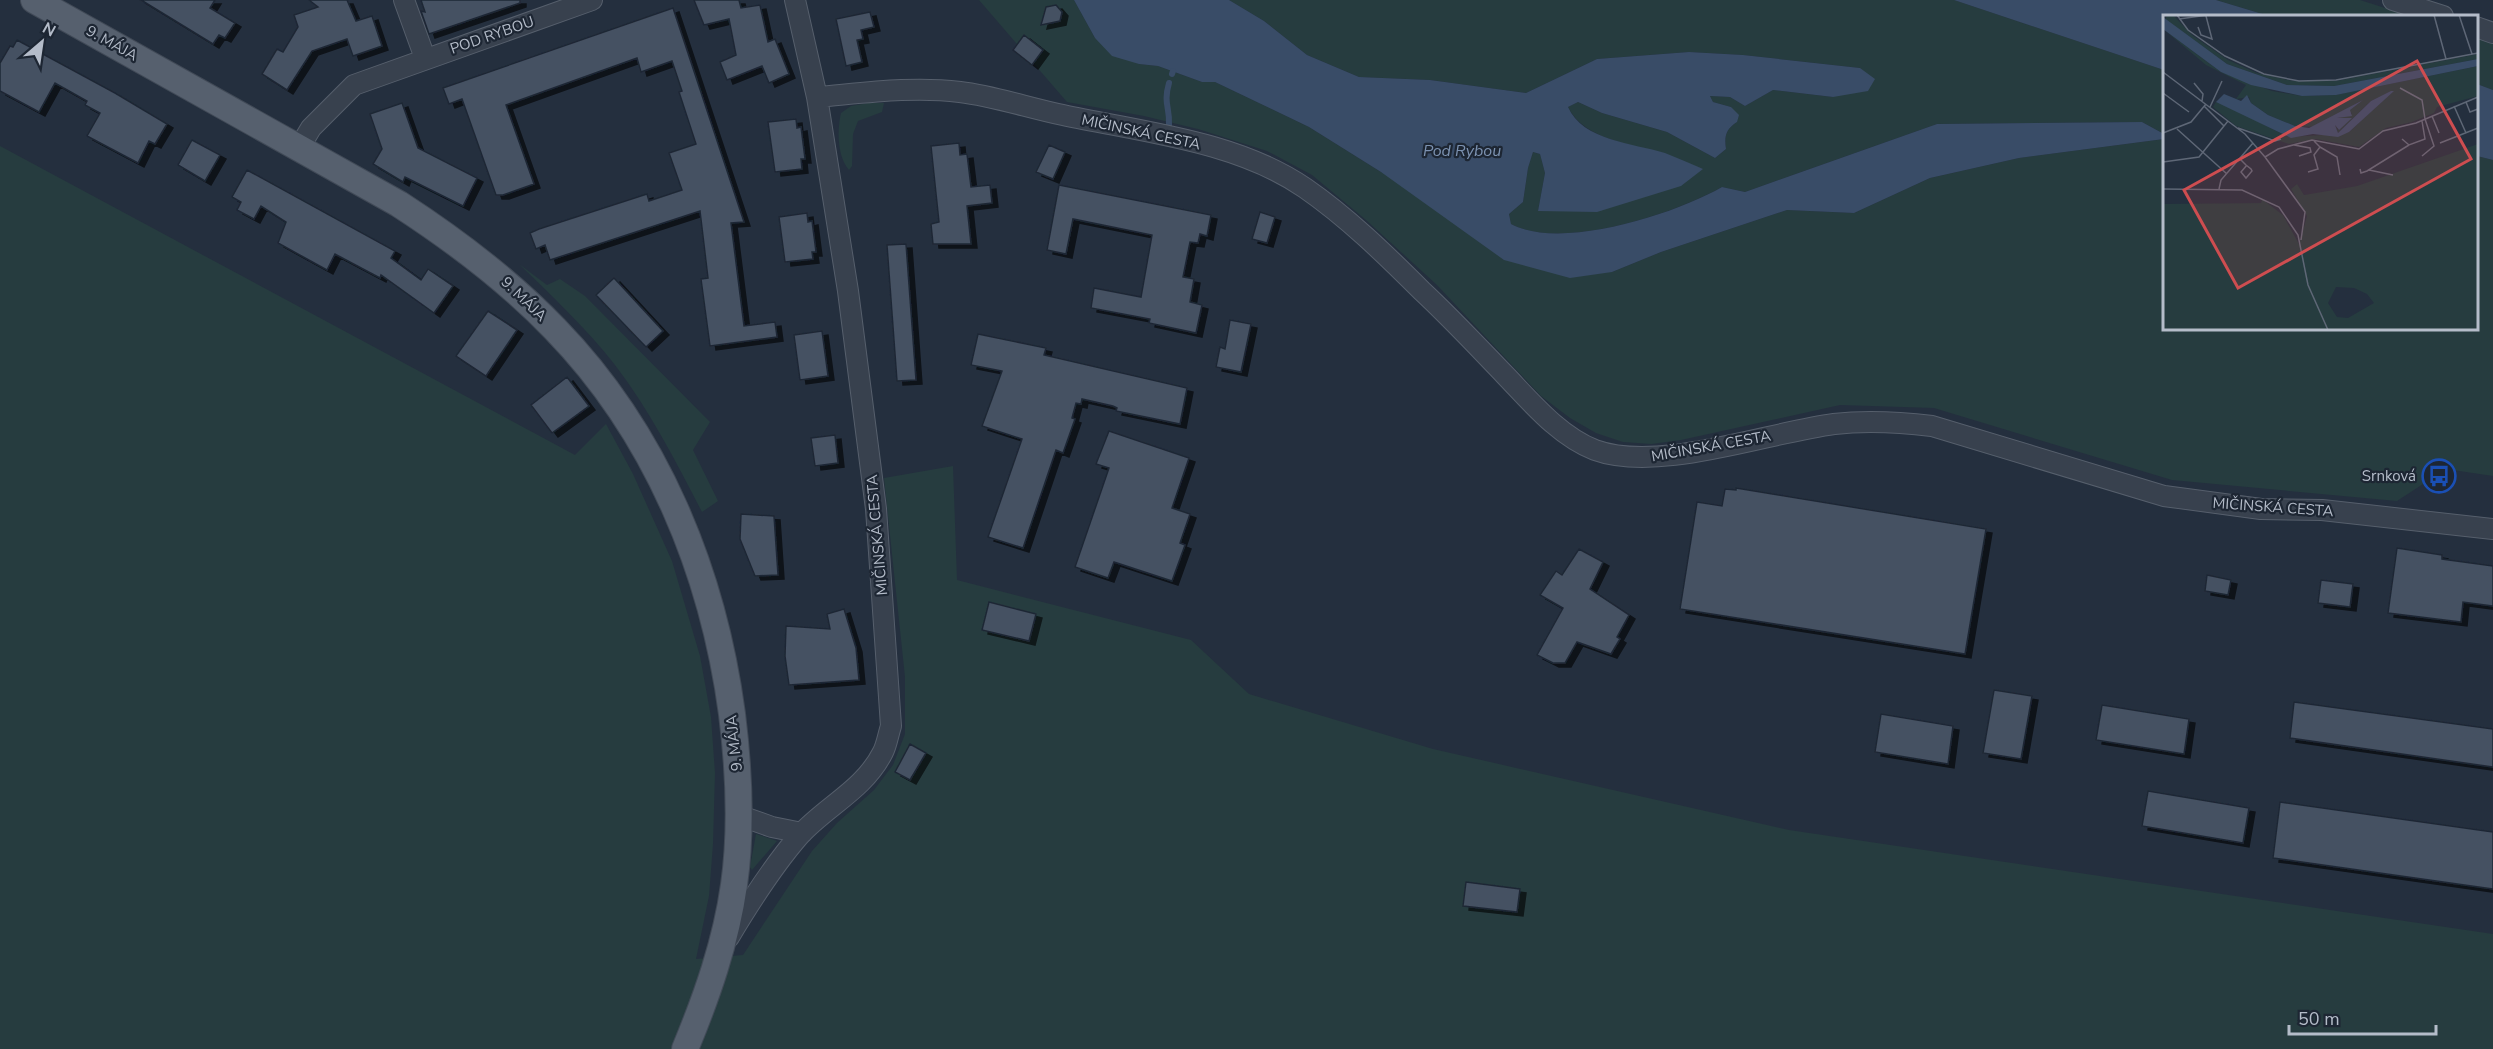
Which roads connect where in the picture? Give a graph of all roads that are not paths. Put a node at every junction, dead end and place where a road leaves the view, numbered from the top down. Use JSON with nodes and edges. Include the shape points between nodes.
{"nodes":[{"id":1,"x":34,"y":0,"type":"edge"},
{"id":2,"x":404,"y":0,"type":"edge"},
{"id":3,"x":592,"y":0,"type":"edge"},
{"id":4,"x":795,"y":0,"type":"edge"},
{"id":5,"x":2393,"y":0,"type":"edge"},
{"id":6,"x":2440,"y":15,"type":"edge"},
{"id":7,"x":2478,"y":28,"type":"edge"},
{"id":8,"x":2493,"y":33,"type":"edge"},
{"id":9,"x":425,"y":58,"type":"junction"},
{"id":10,"x":817,"y":97,"type":"junction"},
{"id":11,"x":299,"y":148,"type":"junction"},
{"id":12,"x":2493,"y":529,"type":"edge"},
{"id":13,"x":738,"y":815,"type":"junction"},
{"id":14,"x":802,"y":833,"type":"junction"},
{"id":15,"x":721,"y":950,"type":"junction"},
{"id":16,"x":685,"y":1049,"type":"edge"}],
"edges":[{"from":1,"to":11,"type":"main road","name":"9. MÁJA"},
{"from":2,"to":9,"type":"street"},
{"from":3,"to":9,"type":"street","name":"POD RYBOU"},
{"from":4,"to":10,"type":"street","name":"MIČINSKÁ CESTA"},
{"from":5,"to":6,"type":"street"},
{"from":7,"to":8,"type":"street"},
{"from":9,"to":11,"type":"street","name":"POD RYBOU","via":[[354,85],[311,128]]},
{"from":10,"to":12,"type":"street","name":"MIČINSKÁ CESTA","via":[[915,89],[962,92],[1186,139],[1279,173],[1305,188],[1397,266],[1568,435],[1593,449],[1622,458],[1654,458],[1832,424],[1898,422],[1932,426],[2164,496],[2261,509],[2322,510]]},
{"from":10,"to":14,"type":"street","name":"MIČINSKÁ CESTA","via":[[848,291],[874,498],[891,726],[872,770],[856,789]]},
{"from":11,"to":13,"type":"main road","name":"9. MÁJA","via":[[399,204],[479,258],[556,330],[625,418],[671,500],[702,573],[725,665],[738,761]]},
{"from":13,"to":14,"type":"street"},
{"from":13,"to":15,"type":"main road","name":"9. MÁJA","via":[[734,885]]},
{"from":14,"to":15,"type":"street","name":"MIČINSKÁ CESTA","via":[[758,890]]},
{"from":15,"to":16,"type":"main road","name":"9. MÁJA"}]}
